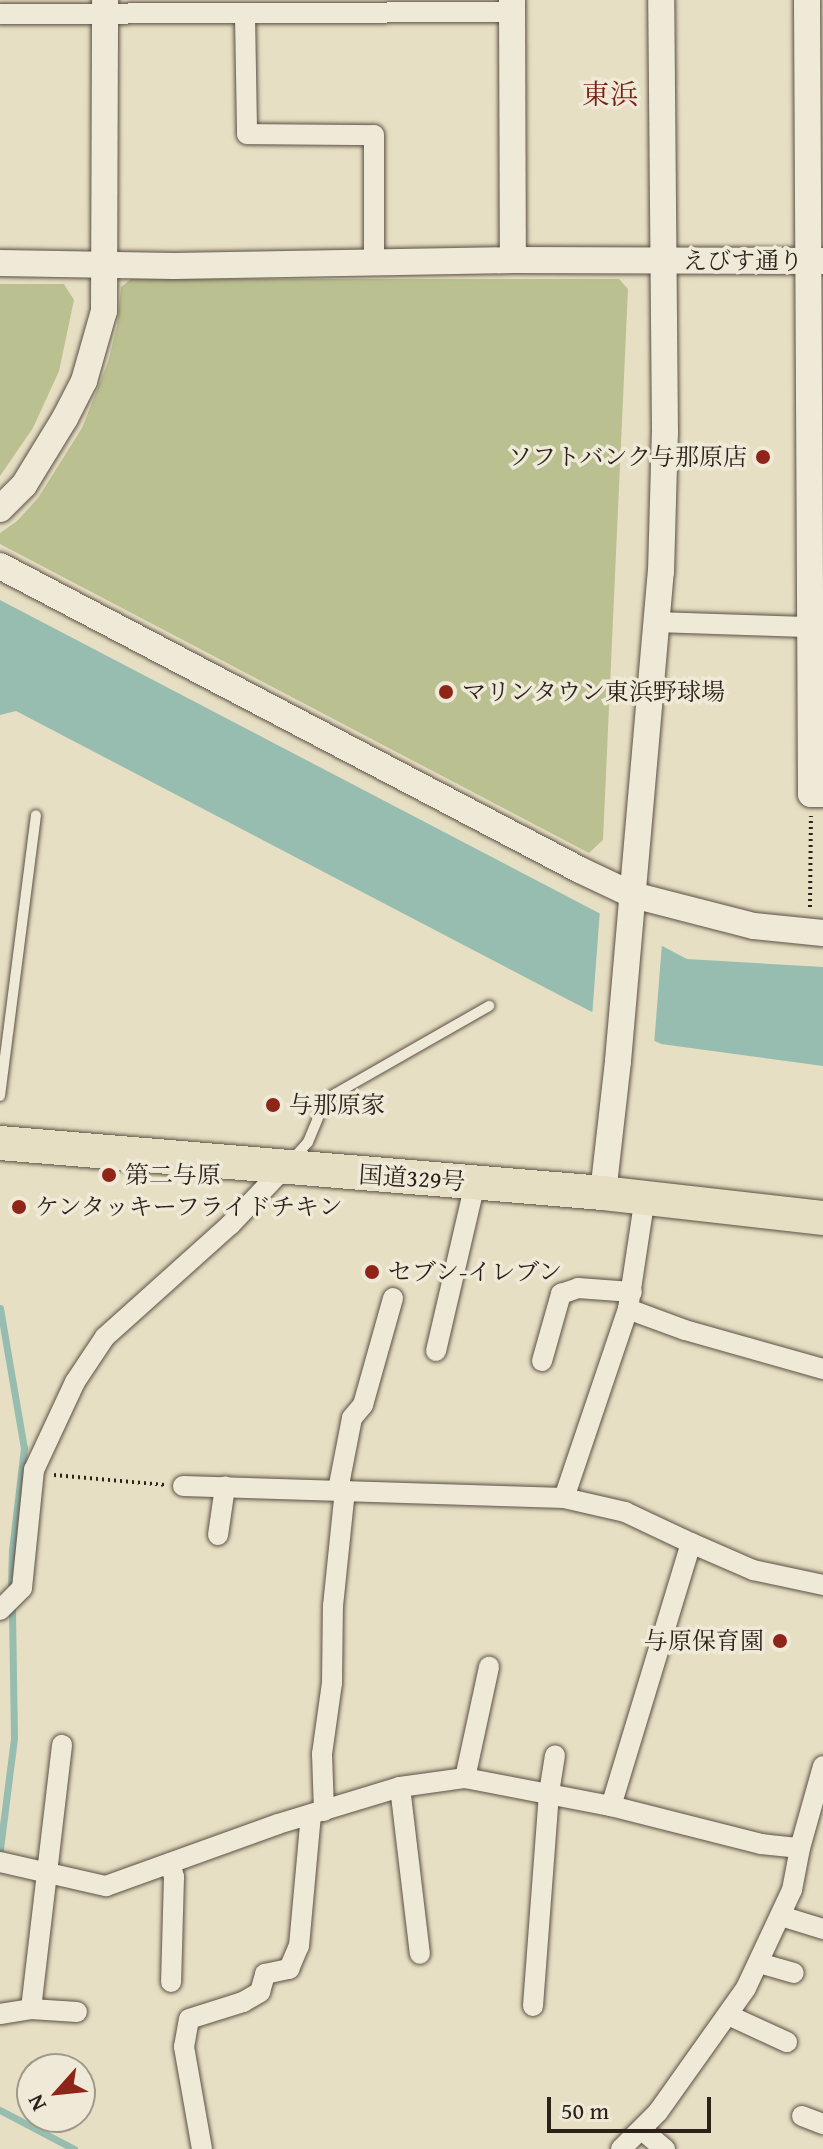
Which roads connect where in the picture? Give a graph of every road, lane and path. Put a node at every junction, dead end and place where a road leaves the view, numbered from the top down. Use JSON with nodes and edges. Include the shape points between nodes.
{"nodes":[{"id":1,"x":661,"y":0,"type":"edge"},
{"id":2,"x":807,"y":0,"type":"edge"},
{"id":3,"x":373,"y":6,"type":"edge"},
{"id":4,"x":512,"y":6,"type":"edge"},
{"id":5,"x":105,"y":8,"type":"edge"},
{"id":6,"x":0,"y":14,"type":"edge"},
{"id":7,"x":245,"y":15,"type":"junction"},
{"id":8,"x":513,"y":260,"type":"junction"},
{"id":9,"x":662,"y":261,"type":"junction"},
{"id":10,"x":816,"y":261,"type":"edge"},
{"id":11,"x":0,"y":263,"type":"edge"},
{"id":12,"x":374,"y":264,"type":"junction"},
{"id":13,"x":106,"y":265,"type":"junction"},
{"id":14,"x":0,"y":509,"type":"edge"},
{"id":15,"x":0,"y":566,"type":"edge"},
{"id":16,"x":658,"y":622,"type":"junction"},
{"id":17,"x":811,"y":627,"type":"junction"},
{"id":18,"x":817,"y":794,"type":"edge"},
{"id":19,"x":36,"y":815,"type":"dead end"},
{"id":20,"x":633,"y":895,"type":"junction"},
{"id":21,"x":817,"y":923,"type":"edge"},
{"id":22,"x":489,"y":1006,"type":"dead end"},
{"id":23,"x":0,"y":1096,"type":"edge"},
{"id":24,"x":0,"y":1143,"type":"edge"},
{"id":25,"x":284,"y":1168,"type":"junction"},
{"id":26,"x":475,"y":1183,"type":"junction"},
{"id":27,"x":603,"y":1193,"type":"junction"},
{"id":28,"x":645,"y":1197,"type":"junction"},
{"id":29,"x":823,"y":1218,"type":"edge"},
{"id":30,"x":393,"y":1298,"type":"dead end"},
{"id":31,"x":630,"y":1300,"type":"junction"},
{"id":32,"x":436,"y":1351,"type":"dead end"},
{"id":33,"x":542,"y":1361,"type":"dead end"},
{"id":34,"x":823,"y":1369,"type":"edge"},
{"id":35,"x":33,"y":1473,"type":"junction"},
{"id":36,"x":183,"y":1486,"type":"joint"},
{"id":37,"x":225,"y":1487,"type":"junction"},
{"id":38,"x":341,"y":1490,"type":"junction"},
{"id":39,"x":564,"y":1498,"type":"junction"},
{"id":40,"x":218,"y":1535,"type":"dead end"},
{"id":41,"x":691,"y":1543,"type":"junction"},
{"id":42,"x":823,"y":1585,"type":"edge"},
{"id":43,"x":0,"y":1610,"type":"edge"},
{"id":44,"x":489,"y":1667,"type":"dead end"},
{"id":45,"x":62,"y":1745,"type":"dead end"},
{"id":46,"x":555,"y":1755,"type":"dead end"},
{"id":47,"x":823,"y":1766,"type":"edge"},
{"id":48,"x":465,"y":1778,"type":"junction"},
{"id":49,"x":400,"y":1787,"type":"junction"},
{"id":50,"x":549,"y":1793,"type":"junction"},
{"id":51,"x":611,"y":1806,"type":"junction"},
{"id":52,"x":318,"y":1813,"type":"junction"},
{"id":53,"x":800,"y":1848,"type":"junction"},
{"id":54,"x":0,"y":1862,"type":"edge"},
{"id":55,"x":170,"y":1863,"type":"junction"},
{"id":56,"x":44,"y":1872,"type":"junction"},
{"id":57,"x":781,"y":1916,"type":"junction"},
{"id":58,"x":823,"y":1929,"type":"edge"},
{"id":59,"x":420,"y":1954,"type":"dead end"},
{"id":60,"x":759,"y":1963,"type":"junction"},
{"id":61,"x":794,"y":1973,"type":"dead end"},
{"id":62,"x":171,"y":1982,"type":"dead end"},
{"id":63,"x":533,"y":2006,"type":"dead end"},
{"id":64,"x":31,"y":2009,"type":"junction"},
{"id":65,"x":77,"y":2012,"type":"dead end"},
{"id":66,"x":0,"y":2014,"type":"edge"},
{"id":67,"x":728,"y":2015,"type":"junction"},
{"id":68,"x":787,"y":2042,"type":"dead end"},
{"id":69,"x":802,"y":2116,"type":"dead end"},
{"id":70,"x":823,"y":2124,"type":"edge"},
{"id":71,"x":642,"y":2130,"type":"junction"},
{"id":72,"x":202,"y":2149,"type":"edge"},
{"id":73,"x":621,"y":2149,"type":"edge"},
{"id":74,"x":665,"y":2149,"type":"edge"}],
"edges":[{"from":1,"to":9,"type":"street"},
{"from":2,"to":10,"type":"street"},
{"from":3,"to":4,"type":"street"},
{"from":3,"to":7,"type":"street"},
{"from":4,"to":8,"type":"street"},
{"from":5,"to":6,"type":"street"},
{"from":5,"to":7,"type":"street"},
{"from":5,"to":13,"type":"street"},
{"from":7,"to":12,"type":"street","via":[[247,134],[374,135]]},
{"from":8,"to":9,"type":"street","name":"えびす通り"},
{"from":8,"to":12,"type":"street","name":"えびす通り"},
{"from":9,"to":10,"type":"street","name":"えびす通り"},
{"from":9,"to":16,"type":"street","via":[[665,433]]},
{"from":10,"to":17,"type":"street"},
{"from":11,"to":13,"type":"street","name":"えびす通り"},
{"from":12,"to":13,"type":"street","name":"えびす通り"},
{"from":13,"to":14,"type":"street","via":[[104,311],[84,381],[24,485]]},
{"from":15,"to":20,"type":"street"},
{"from":16,"to":17,"type":"street"},
{"from":16,"to":20,"type":"street"},
{"from":17,"to":18,"type":"street"},
{"from":18,"to":21,"type":"path"},
{"from":19,"to":23,"type":"lane"},
{"from":20,"to":21,"type":"street","via":[[754,926]]},
{"from":20,"to":27,"type":"street"},
{"from":22,"to":25,"type":"lane","via":[[326,1099],[308,1142]]},
{"from":24,"to":25,"type":"highway","name":"国道329号"},
{"from":25,"to":26,"type":"highway","name":"国道329号"},
{"from":25,"to":35,"type":"street","via":[[230,1225],[105,1337],[75,1382]]},
{"from":26,"to":27,"type":"highway","name":"国道329号"},
{"from":26,"to":32,"type":"street"},
{"from":27,"to":28,"type":"highway","name":"国道329号"},
{"from":28,"to":29,"type":"highway","name":"国道329号"},
{"from":28,"to":31,"type":"street"},
{"from":30,"to":38,"type":"street","via":[[363,1405],[352,1418]]},
{"from":31,"to":33,"type":"street","via":[[578,1288],[561,1294]]},
{"from":31,"to":34,"type":"street","via":[[685,1330]]},
{"from":31,"to":39,"type":"street"},
{"from":35,"to":36,"type":"path"},
{"from":35,"to":43,"type":"street","via":[[22,1588]]},
{"from":36,"to":37,"type":"street"},
{"from":37,"to":38,"type":"street"},
{"from":37,"to":40,"type":"street"},
{"from":38,"to":39,"type":"street"},
{"from":38,"to":52,"type":"street","via":[[332,1683]]},
{"from":39,"to":41,"type":"street","via":[[625,1512]]},
{"from":41,"to":42,"type":"street","via":[[753,1570]]},
{"from":41,"to":51,"type":"street"},
{"from":44,"to":48,"type":"street"},
{"from":45,"to":56,"type":"street"},
{"from":46,"to":50,"type":"street"},
{"from":47,"to":53,"type":"street"},
{"from":48,"to":49,"type":"street"},
{"from":48,"to":50,"type":"street"},
{"from":49,"to":52,"type":"street"},
{"from":49,"to":59,"type":"street"},
{"from":50,"to":51,"type":"street"},
{"from":50,"to":63,"type":"street"},
{"from":51,"to":53,"type":"street","via":[[761,1844]]},
{"from":52,"to":55,"type":"street"},
{"from":52,"to":72,"type":"street","via":[[299,1946],[289,1969],[265,1974],[260,1992],[243,2002],[189,2019],[184,2047]]},
{"from":53,"to":57,"type":"street"},
{"from":54,"to":56,"type":"street"},
{"from":55,"to":56,"type":"street","via":[[106,1886]]},
{"from":55,"to":62,"type":"street"},
{"from":56,"to":64,"type":"street"},
{"from":57,"to":58,"type":"street"},
{"from":57,"to":60,"type":"street"},
{"from":60,"to":61,"type":"street"},
{"from":60,"to":67,"type":"street"},
{"from":64,"to":65,"type":"street"},
{"from":64,"to":66,"type":"street"},
{"from":67,"to":68,"type":"street"},
{"from":67,"to":71,"type":"street"},
{"from":69,"to":70,"type":"street"},
{"from":71,"to":73,"type":"street"},
{"from":71,"to":74,"type":"street"}]}
